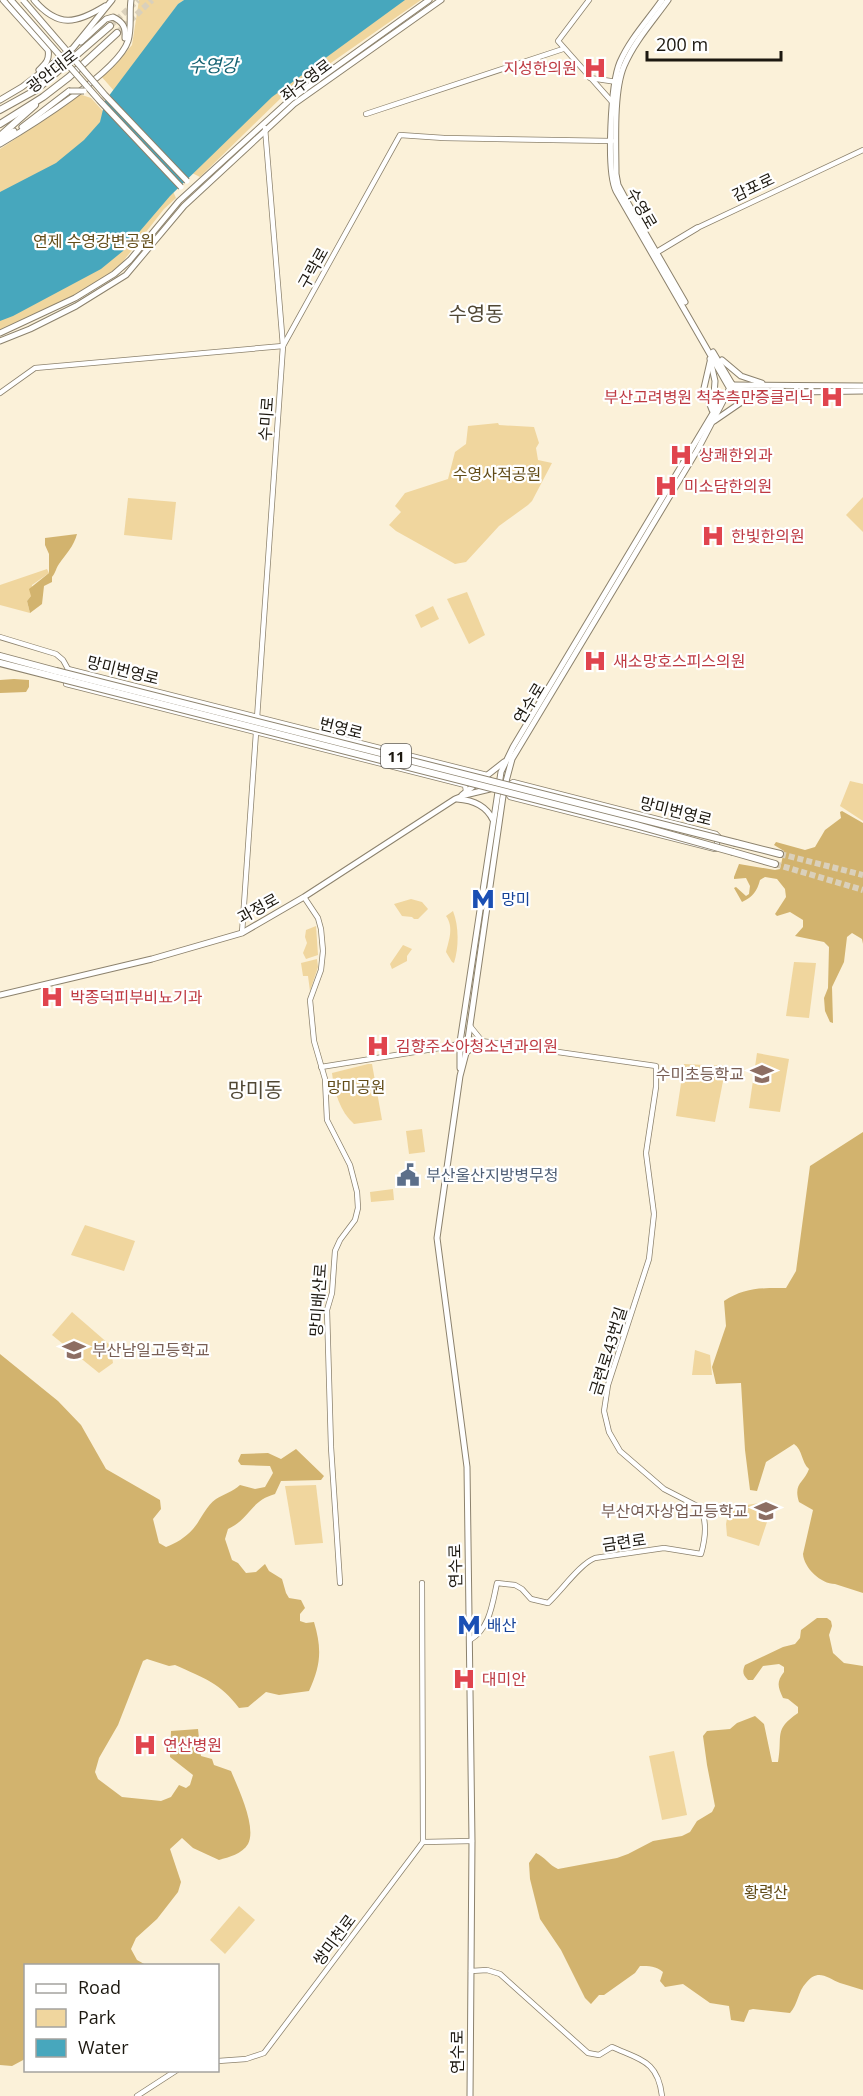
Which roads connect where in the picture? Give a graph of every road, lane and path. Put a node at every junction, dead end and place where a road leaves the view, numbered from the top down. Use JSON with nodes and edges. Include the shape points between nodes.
{"nodes":[{"id":1,"x":3,"y":0,"type":"edge"},
{"id":2,"x":11,"y":0,"type":"edge"},
{"id":3,"x":23,"y":0,"type":"edge"},
{"id":4,"x":34,"y":0,"type":"edge"},
{"id":5,"x":131,"y":0,"type":"edge"},
{"id":6,"x":429,"y":0,"type":"edge"},
{"id":7,"x":441,"y":0,"type":"edge"},
{"id":8,"x":589,"y":0,"type":"edge"},
{"id":9,"x":662,"y":0,"type":"edge"},
{"id":10,"x":669,"y":0,"type":"edge"},
{"id":11,"x":110,"y":2,"type":"edge"},
{"id":12,"x":110,"y":26,"type":"tunnel mouth"},
{"id":13,"x":117,"y":33,"type":"tunnel mouth"},
{"id":14,"x":73,"y":48,"type":"junction"},
{"id":15,"x":563,"y":49,"type":"junction"},
{"id":16,"x":123,"y":52,"type":"junction"},
{"id":17,"x":590,"y":78,"type":"junction"},
{"id":18,"x":617,"y":82,"type":"junction"},
{"id":19,"x":22,"y":87,"type":"junction"},
{"id":20,"x":43,"y":98,"type":"junction"},
{"id":21,"x":0,"y":100,"type":"edge"},
{"id":22,"x":99,"y":100,"type":"junction"},
{"id":23,"x":613,"y":103,"type":"junction"},
{"id":24,"x":0,"y":110,"type":"edge"},
{"id":25,"x":366,"y":114,"type":"dead end"},
{"id":26,"x":264,"y":123,"type":"junction"},
{"id":27,"x":0,"y":124,"type":"edge"},
{"id":28,"x":266,"y":131,"type":"junction"},
{"id":29,"x":0,"y":138,"type":"edge"},
{"id":30,"x":614,"y":141,"type":"junction"},
{"id":31,"x":0,"y":144,"type":"edge"},
{"id":32,"x":863,"y":150,"type":"edge"},
{"id":33,"x":195,"y":190,"type":"junction"},
{"id":34,"x":189,"y":196,"type":"junction"},
{"id":35,"x":697,"y":228,"type":"joint"},
{"id":36,"x":657,"y":252,"type":"junction"},
{"id":37,"x":0,"y":333,"type":"edge"},
{"id":38,"x":0,"y":341,"type":"edge"},
{"id":39,"x":283,"y":346,"type":"junction"},
{"id":40,"x":707,"y":346,"type":"junction"},
{"id":41,"x":713,"y":351,"type":"junction"},
{"id":42,"x":711,"y":360,"type":"junction"},
{"id":43,"x":773,"y":385,"type":"junction"},
{"id":44,"x":863,"y":386,"type":"edge"},
{"id":45,"x":730,"y":387,"type":"junction"},
{"id":46,"x":766,"y":391,"type":"junction"},
{"id":47,"x":863,"y":391,"type":"edge"},
{"id":48,"x":0,"y":393,"type":"edge"},
{"id":49,"x":713,"y":414,"type":"junction"},
{"id":50,"x":713,"y":422,"type":"junction"},
{"id":51,"x":0,"y":637,"type":"edge"},
{"id":52,"x":0,"y":656,"type":"edge"},
{"id":53,"x":0,"y":663,"type":"edge"},
{"id":54,"x":68,"y":669,"type":"junction"},
{"id":55,"x":55,"y":674,"type":"junction"},
{"id":56,"x":257,"y":717,"type":"junction"},
{"id":57,"x":256,"y":732,"type":"junction"},
{"id":58,"x":506,"y":761,"type":"junction"},
{"id":59,"x":487,"y":775,"type":"junction"},
{"id":60,"x":501,"y":788,"type":"junction"},
{"id":61,"x":466,"y":791,"type":"junction"},
{"id":62,"x":456,"y":799,"type":"junction"},
{"id":63,"x":494,"y":820,"type":"junction"},
{"id":64,"x":780,"y":854,"type":"tunnel mouth"},
{"id":65,"x":775,"y":864,"type":"tunnel mouth"},
{"id":66,"x":304,"y":897,"type":"junction"},
{"id":67,"x":242,"y":933,"type":"junction"},
{"id":68,"x":0,"y":995,"type":"edge"},
{"id":69,"x":469,"y":1025,"type":"junction"},
{"id":70,"x":467,"y":1039,"type":"junction"},
{"id":71,"x":482,"y":1041,"type":"junction"},
{"id":72,"x":460,"y":1042,"type":"junction"},
{"id":73,"x":466,"y":1053,"type":"junction"},
{"id":74,"x":321,"y":1067,"type":"junction"},
{"id":75,"x":460,"y":1076,"type":"junction"},
{"id":76,"x":701,"y":1554,"type":"joint"},
{"id":77,"x":340,"y":1583,"type":"dead end"},
{"id":78,"x":422,"y":1583,"type":"dead end"},
{"id":79,"x":470,"y":1640,"type":"junction"},
{"id":80,"x":472,"y":1841,"type":"junction"},
{"id":81,"x":423,"y":1842,"type":"junction"},
{"id":82,"x":471,"y":1971,"type":"junction"},
{"id":83,"x":219,"y":2061,"type":"edge"},
{"id":84,"x":174,"y":2072,"type":"edge"},
{"id":85,"x":137,"y":2096,"type":"edge"},
{"id":86,"x":470,"y":2096,"type":"edge"},
{"id":87,"x":662,"y":2096,"type":"edge"}],
"edges":[{"from":1,"to":19,"type":"main road","via":[[48,50],[47,62]]},
{"from":2,"to":22,"type":"main road","bridge":true},
{"from":3,"to":33,"type":"main road","bridge":true},
{"from":4,"to":11,"type":"main road","via":[[61,21],[89,15]]},
{"from":5,"to":16,"type":"main road","via":[[128,40]]},
{"from":6,"to":26,"type":"main road","name":"좌수영로","via":[[291,99]]},
{"from":7,"to":28,"type":"main road","name":"좌수영로","via":[[294,104]]},
{"from":8,"to":15,"type":"street","via":[[558,41]]},
{"from":9,"to":18,"type":"main road","name":"수영로","via":[[625,52]]},
{"from":10,"to":18,"type":"main road","name":"수영로","via":[[629,56]]},
{"from":11,"to":14,"type":"main road"},
{"from":12,"to":24,"type":"highway","name":"광안대로","via":[[36,90]]},
{"from":13,"to":20,"type":"highway","name":"광안대로"},
{"from":14,"to":16,"type":"main road","via":[[113,17],[125,28]]},
{"from":14,"to":19,"type":"main road"},
{"from":15,"to":17,"type":"street"},
{"from":15,"to":25,"type":"street"},
{"from":16,"to":31,"type":"main road","via":[[69,100]]},
{"from":17,"to":18,"type":"street"},
{"from":17,"to":23,"type":"street"},
{"from":18,"to":23,"type":"main road","name":"수영로"},
{"from":18,"to":30,"type":"main road","name":"수영로"},
{"from":19,"to":21,"type":"main road"},
{"from":20,"to":27,"type":"highway","name":"광안대로"},
{"from":20,"to":29,"type":"highway"},
{"from":22,"to":29,"type":"main road","bridge":true,"via":[[84,91],[69,91],[39,116]]},
{"from":22,"to":34,"type":"main road","bridge":true},
{"from":23,"to":30,"type":"main road","name":"수영로"},
{"from":26,"to":28,"type":"street","name":"수미로"},
{"from":26,"to":33,"type":"main road","name":"좌수영로"},
{"from":28,"to":33,"type":"main road","name":"좌수영로"},
{"from":28,"to":39,"type":"street","name":"수미로"},
{"from":30,"to":36,"type":"main road","name":"수영로","via":[[618,185]]},
{"from":30,"to":39,"type":"street","name":"구락로","via":[[400,135]]},
{"from":30,"to":40,"type":"main road","name":"수영로","via":[[614,186]]},
{"from":32,"to":35,"type":"street","name":"감포로"},
{"from":33,"to":34,"type":"main road","name":"좌수영로"},
{"from":34,"to":37,"type":"main road","name":"좌수영로","via":[[114,274],[41,316]]},
{"from":34,"to":38,"type":"main road","name":"좌수영로","via":[[126,275],[76,306]]},
{"from":35,"to":36,"type":"main road","name":"감포로"},
{"from":36,"to":41,"type":"main road","name":"수영로"},
{"from":39,"to":48,"type":"street","via":[[35,368]]},
{"from":39,"to":56,"type":"street","name":"수미로"},
{"from":40,"to":42,"type":"main road"},
{"from":40,"to":45,"type":"main road","name":"수영로"},
{"from":41,"to":43,"type":"main road","via":[[741,376]]},
{"from":41,"to":45,"type":"main road","name":"수영로"},
{"from":42,"to":49,"type":"main road","via":[[715,381]]},
{"from":42,"to":49,"type":"main road","via":[[704,388]]},
{"from":43,"to":44,"type":"main road"},
{"from":43,"to":45,"type":"main road"},
{"from":45,"to":46,"type":"main road"},
{"from":45,"to":49,"type":"main road","name":"연수로"},
{"from":45,"to":50,"type":"main road","name":"연수로"},
{"from":46,"to":47,"type":"main road"},
{"from":46,"to":50,"type":"main road","via":[[746,399]]},
{"from":49,"to":58,"type":"main road","name":"연수로"},
{"from":50,"to":60,"type":"main road","name":"연수로","via":[[543,704],[512,759]]},
{"from":51,"to":54,"type":"street","via":[[56,654]]},
{"from":52,"to":55,"type":"highway","name":"번영로","number":"11"},
{"from":53,"to":55,"type":"highway","name":"번영로","number":"11"},
{"from":54,"to":56,"type":"street","name":"망미번영로"},
{"from":54,"to":57,"type":"street","name":"망미번영로","via":[[66,684]]},
{"from":55,"to":64,"type":"highway","name":"번영로","number":"11","bridge":true},
{"from":55,"to":65,"type":"highway","name":"번영로","number":"11","bridge":true},
{"from":56,"to":57,"type":"street","name":"수미로"},
{"from":56,"to":59,"type":"street","name":"망미번영로"},
{"from":57,"to":61,"type":"street","name":"망미번영로","via":[[465,785]]},
{"from":57,"to":67,"type":"street","name":"수미로"},
{"from":58,"to":59,"type":"main road"},
{"from":58,"to":60,"type":"main road","name":"연수로"},
{"from":59,"to":61,"type":"main road"},
{"from":60,"to":60,"type":"street","name":"망미번영로","via":[[510,797],[715,849],[719,837],[513,782]]},
{"from":60,"to":62,"type":"main road","name":"과정로"},
{"from":60,"to":63,"type":"main road","name":"연수로"},
{"from":60,"to":69,"type":"main road","name":"연수로"},
{"from":61,"to":62,"type":"main road"},
{"from":62,"to":63,"type":"main road","via":[[486,808]]},
{"from":62,"to":66,"type":"main road","name":"과정로"},
{"from":63,"to":72,"type":"main road","name":"연수로"},
{"from":66,"to":67,"type":"main road","name":"과정로"},
{"from":66,"to":74,"type":"street","name":"망미배산로","via":[[321,929],[321,970],[310,1000]]},
{"from":67,"to":68,"type":"main road","name":"과정로"},
{"from":69,"to":70,"type":"main road","name":"연수로"},
{"from":69,"to":71,"type":"street"},
{"from":70,"to":71,"type":"street"},
{"from":70,"to":72,"type":"street"},
{"from":70,"to":73,"type":"main road","name":"연수로"},
{"from":71,"to":73,"type":"street"},
{"from":71,"to":76,"type":"street","name":"금련로43번길","via":[[656,1066],[646,1152],[654,1214],[649,1259],[605,1395],[605,1421],[620,1451],[664,1489],[703,1512]]},
{"from":72,"to":74,"type":"street"},
{"from":72,"to":75,"type":"main road","name":"연수로"},
{"from":73,"to":75,"type":"main road","name":"연수로"},
{"from":74,"to":77,"type":"street","name":"망미배산로","via":[[327,1120],[350,1165],[358,1208],[355,1220],[335,1251],[327,1310]]},
{"from":75,"to":79,"type":"main road","name":"연수로","via":[[437,1238],[467,1467]]},
{"from":76,"to":79,"type":"street","name":"금련로","via":[[664,1548],[595,1558],[586,1562],[548,1603],[531,1599],[515,1585],[497,1583],[489,1617],[481,1633]]},
{"from":78,"to":81,"type":"street"},
{"from":79,"to":80,"type":"main road","name":"연수로"},
{"from":80,"to":81,"type":"street"},
{"from":80,"to":82,"type":"main road","name":"연수로"},
{"from":81,"to":83,"type":"street","name":"쌍미천로","via":[[264,2053]]},
{"from":82,"to":86,"type":"main road","name":"연수로"},
{"from":82,"to":87,"type":"street","via":[[500,1974],[588,2053],[599,2055],[612,2047],[647,2063],[661,2081]]},
{"from":84,"to":85,"type":"street"}]}
